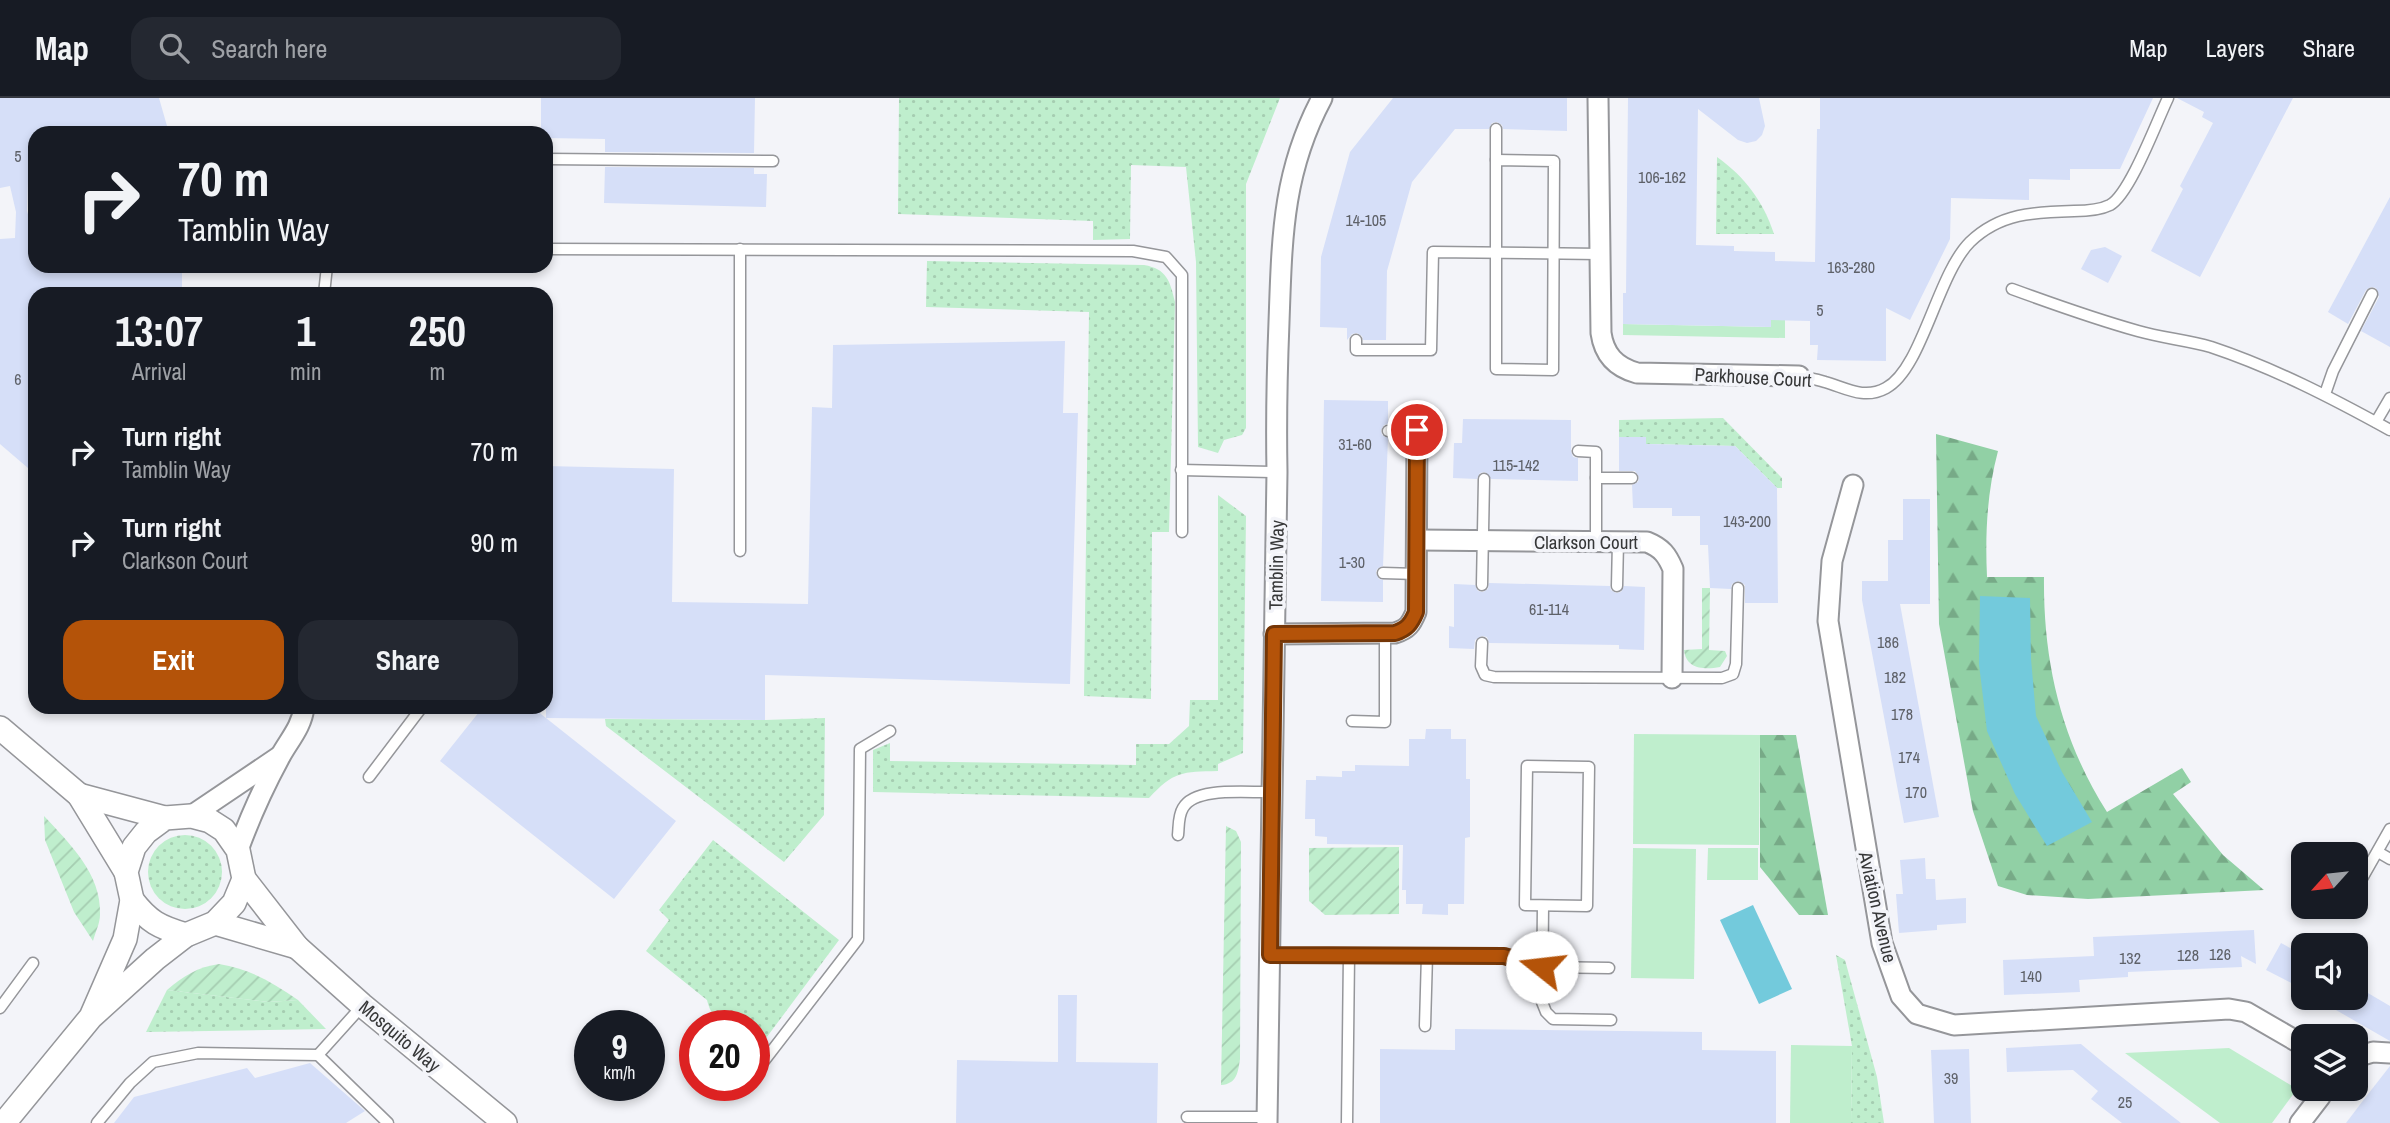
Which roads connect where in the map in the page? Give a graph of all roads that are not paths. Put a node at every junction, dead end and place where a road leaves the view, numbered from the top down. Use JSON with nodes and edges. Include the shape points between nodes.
{"nodes":[{"id":1,"x":1322,"y":98,"type":"edge"},
{"id":2,"x":1598,"y":98,"type":"edge"},
{"id":3,"x":2168,"y":98,"type":"edge"},
{"id":4,"x":1496,"y":129,"type":"dead end"},
{"id":5,"x":553,"y":159,"type":"edge"},
{"id":6,"x":1496,"y":160,"type":"junction"},
{"id":7,"x":773,"y":161,"type":"dead end"},
{"id":8,"x":553,"y":249,"type":"edge"},
{"id":9,"x":740,"y":249,"type":"junction"},
{"id":10,"x":1495,"y":253,"type":"junction"},
{"id":11,"x":1554,"y":253,"type":"junction"},
{"id":12,"x":1600,"y":254,"type":"junction"},
{"id":13,"x":2012,"y":289,"type":"dead end"},
{"id":14,"x":2372,"y":294,"type":"dead end"},
{"id":15,"x":1356,"y":340,"type":"dead end"},
{"id":16,"x":1799,"y":376,"type":"joint"},
{"id":17,"x":2325,"y":394,"type":"junction"},
{"id":18,"x":2390,"y":398,"type":"edge"},
{"id":19,"x":2376,"y":422,"type":"junction"},
{"id":20,"x":1417,"y":430,"type":"joint"},
{"id":21,"x":2390,"y":430,"type":"edge"},
{"id":22,"x":1388,"y":431,"type":"dead end"},
{"id":23,"x":1578,"y":452,"type":"dead end"},
{"id":24,"x":1181,"y":470,"type":"junction"},
{"id":25,"x":1277,"y":472,"type":"junction"},
{"id":26,"x":1596,"y":478,"type":"junction"},
{"id":27,"x":1632,"y":478,"type":"dead end"},
{"id":28,"x":1484,"y":479,"type":"dead end"},
{"id":29,"x":1853,"y":485,"type":"dead end"},
{"id":30,"x":1182,"y":532,"type":"dead end"},
{"id":31,"x":1418,"y":540,"type":"junction"},
{"id":32,"x":1483,"y":542,"type":"junction"},
{"id":33,"x":1596,"y":542,"type":"junction"},
{"id":34,"x":1618,"y":542,"type":"junction"},
{"id":35,"x":740,"y":551,"type":"dead end"},
{"id":36,"x":1383,"y":573,"type":"dead end"},
{"id":37,"x":1417,"y":574,"type":"junction"},
{"id":38,"x":1482,"y":585,"type":"dead end"},
{"id":39,"x":1617,"y":586,"type":"dead end"},
{"id":40,"x":1738,"y":588,"type":"dead end"},
{"id":41,"x":1385,"y":633,"type":"junction"},
{"id":42,"x":1274,"y":634,"type":"junction"},
{"id":43,"x":1482,"y":643,"type":"dead end"},
{"id":44,"x":1672,"y":678,"type":"junction"},
{"id":45,"x":303,"y":714,"type":"edge"},
{"id":46,"x":417,"y":714,"type":"edge"},
{"id":47,"x":1352,"y":721,"type":"dead end"},
{"id":48,"x":0,"y":728,"type":"edge"},
{"id":49,"x":890,"y":731,"type":"dead end"},
{"id":50,"x":281,"y":755,"type":"junction"},
{"id":51,"x":369,"y":776,"type":"dead end"},
{"id":52,"x":1272,"y":792,"type":"junction"},
{"id":53,"x":79,"y":794,"type":"junction"},
{"id":54,"x":191,"y":816,"type":"junction"},
{"id":55,"x":165,"y":818,"type":"junction"},
{"id":56,"x":2390,"y":829,"type":"edge"},
{"id":57,"x":1178,"y":835,"type":"dead end"},
{"id":58,"x":238,"y":850,"type":"junction"},
{"id":59,"x":2378,"y":852,"type":"junction"},
{"id":60,"x":2390,"y":859,"type":"edge"},
{"id":61,"x":2368,"y":869,"type":"edge"},
{"id":62,"x":126,"y":872,"type":"junction"},
{"id":63,"x":244,"y":879,"type":"junction"},
{"id":64,"x":132,"y":900,"type":"junction"},
{"id":65,"x":1543,"y":906,"type":"junction"},
{"id":66,"x":215,"y":923,"type":"junction"},
{"id":67,"x":186,"y":935,"type":"junction"},
{"id":68,"x":297,"y":947,"type":"junction"},
{"id":69,"x":1270,"y":955,"type":"junction"},
{"id":70,"x":1349,"y":955,"type":"junction"},
{"id":71,"x":1427,"y":956,"type":"junction"},
{"id":72,"x":33,"y":963,"type":"dead end"},
{"id":73,"x":1542,"y":967,"type":"junction"},
{"id":74,"x":1609,"y":968,"type":"dead end"},
{"id":75,"x":362,"y":1005,"type":"junction"},
{"id":76,"x":0,"y":1008,"type":"edge"},
{"id":77,"x":91,"y":1017,"type":"junction"},
{"id":78,"x":1611,"y":1020,"type":"dead end"},
{"id":79,"x":1425,"y":1026,"type":"dead end"},
{"id":80,"x":2291,"y":1038,"type":"edge"},
{"id":81,"x":770,"y":1053,"type":"edge"},
{"id":82,"x":2368,"y":1053,"type":"edge"},
{"id":83,"x":2390,"y":1053,"type":"edge"},
{"id":84,"x":318,"y":1055,"type":"junction"},
{"id":85,"x":2317,"y":1101,"type":"edge"},
{"id":86,"x":1187,"y":1117,"type":"dead end"},
{"id":87,"x":1267,"y":1120,"type":"edge"},
{"id":88,"x":502,"y":1122,"type":"edge"},
{"id":89,"x":4,"y":1123,"type":"edge"},
{"id":90,"x":97,"y":1123,"type":"edge"},
{"id":91,"x":388,"y":1123,"type":"edge"},
{"id":92,"x":1347,"y":1123,"type":"edge"},
{"id":93,"x":2300,"y":1123,"type":"edge"}],
"edges":[{"from":1,"to":25,"type":"street","name":"Tamblin Way","via":[[1295,161],[1284,214]]},
{"from":2,"to":12,"type":"street","name":"Parkhouse Court"},
{"from":3,"to":16,"type":"lane","name":"Parkhouse Court","via":[[2125,190],[2110,205],[2088,211],[2011,216],[1989,226],[1968,244],[1898,380],[1884,389],[1852,393]]},
{"from":4,"to":6,"type":"lane"},
{"from":5,"to":7,"type":"lane"},
{"from":6,"to":10,"type":"lane"},
{"from":6,"to":11,"type":"lane","via":[[1554,161]]},
{"from":8,"to":9,"type":"lane"},
{"from":9,"to":24,"type":"lane","via":[[1133,251],[1166,257],[1182,275]]},
{"from":9,"to":35,"type":"lane"},
{"from":10,"to":11,"type":"lane"},
{"from":10,"to":11,"type":"lane","via":[[1496,369],[1553,370]]},
{"from":10,"to":15,"type":"lane","via":[[1433,252],[1431,350],[1356,351]]},
{"from":11,"to":12,"type":"lane"},
{"from":12,"to":16,"type":"street","name":"Parkhouse Court","via":[[1602,344],[1621,367],[1637,373]]},
{"from":13,"to":17,"type":"lane","via":[[2141,332],[2208,346]]},
{"from":14,"to":17,"type":"lane"},
{"from":17,"to":19,"type":"lane"},
{"from":18,"to":19,"type":"lane"},
{"from":19,"to":21,"type":"lane"},
{"from":20,"to":22,"type":"lane"},
{"from":20,"to":31,"type":"street"},
{"from":23,"to":26,"type":"lane","via":[[1595,452]]},
{"from":24,"to":25,"type":"lane"},
{"from":24,"to":30,"type":"lane"},
{"from":25,"to":42,"type":"street","name":"Tamblin Way"},
{"from":26,"to":27,"type":"lane"},
{"from":26,"to":33,"type":"lane"},
{"from":28,"to":32,"type":"lane"},
{"from":29,"to":80,"type":"street","name":"Aviation Avenue","via":[[1832,561],[1828,621],[1882,943],[1901,996],[1917,1014],[1954,1025],[2229,1009],[2246,1012]]},
{"from":31,"to":32,"type":"street","name":"Clarkson Court"},
{"from":31,"to":37,"type":"street"},
{"from":32,"to":33,"type":"street","name":"Clarkson Court"},
{"from":32,"to":38,"type":"lane"},
{"from":33,"to":34,"type":"street","name":"Clarkson Court"},
{"from":34,"to":39,"type":"lane"},
{"from":34,"to":44,"type":"street","name":"Clarkson Court","via":[[1647,542],[1659,547],[1673,569]]},
{"from":36,"to":37,"type":"lane"},
{"from":37,"to":41,"type":"street","via":[[1412,622],[1405,629]]},
{"from":40,"to":44,"type":"lane","via":[[1733,674]]},
{"from":41,"to":42,"type":"street"},
{"from":41,"to":47,"type":"lane","via":[[1385,722]]},
{"from":42,"to":52,"type":"street","name":"Tamblin Way"},
{"from":43,"to":44,"type":"lane","via":[[1481,666],[1485,675],[1494,677]]},
{"from":45,"to":50,"type":"street"},
{"from":46,"to":51,"type":"lane"},
{"from":48,"to":53,"type":"street"},
{"from":49,"to":81,"type":"lane","via":[[860,749],[858,939]]},
{"from":50,"to":54,"type":"street"},
{"from":50,"to":58,"type":"street","via":[[250,815]]},
{"from":52,"to":57,"type":"lane","via":[[1204,793],[1190,799],[1179,818]]},
{"from":52,"to":69,"type":"street","name":"Tamblin Way"},
{"from":53,"to":55,"type":"street"},
{"from":53,"to":62,"type":"street"},
{"from":54,"to":55,"type":"street"},
{"from":54,"to":58,"type":"street","via":[[224,830]]},
{"from":55,"to":62,"type":"street","via":[[134,847]]},
{"from":56,"to":59,"type":"lane"},
{"from":58,"to":63,"type":"street"},
{"from":59,"to":60,"type":"lane"},
{"from":59,"to":61,"type":"lane"},
{"from":62,"to":64,"type":"street"},
{"from":63,"to":66,"type":"street","via":[[234,903]]},
{"from":63,"to":68,"type":"street","name":"Mosquito Way"},
{"from":64,"to":67,"type":"street","via":[[162,928]]},
{"from":64,"to":77,"type":"street","via":[[125,939]]},
{"from":65,"to":65,"type":"lane","via":[[1587,906],[1589,767],[1527,766],[1525,905]]},
{"from":65,"to":73,"type":"lane"},
{"from":66,"to":67,"type":"street"},
{"from":66,"to":68,"type":"street","name":"Mosquito Way"},
{"from":67,"to":77,"type":"street"},
{"from":68,"to":75,"type":"street","name":"Mosquito Way"},
{"from":69,"to":70,"type":"lane"},
{"from":69,"to":87,"type":"street","name":"Tamblin Way"},
{"from":70,"to":71,"type":"lane"},
{"from":70,"to":92,"type":"lane"},
{"from":71,"to":73,"type":"lane","via":[[1504,956]]},
{"from":71,"to":79,"type":"lane"},
{"from":72,"to":76,"type":"lane"},
{"from":73,"to":74,"type":"lane"},
{"from":73,"to":78,"type":"lane","via":[[1542,1002],[1553,1019]]},
{"from":75,"to":84,"type":"lane"},
{"from":75,"to":88,"type":"street","name":"Mosquito Way"},
{"from":77,"to":89,"type":"street"},
{"from":82,"to":83,"type":"street"},
{"from":84,"to":90,"type":"lane","via":[[198,1053],[153,1062]]},
{"from":84,"to":91,"type":"lane"},
{"from":85,"to":93,"type":"street"},
{"from":86,"to":87,"type":"lane"}]}
